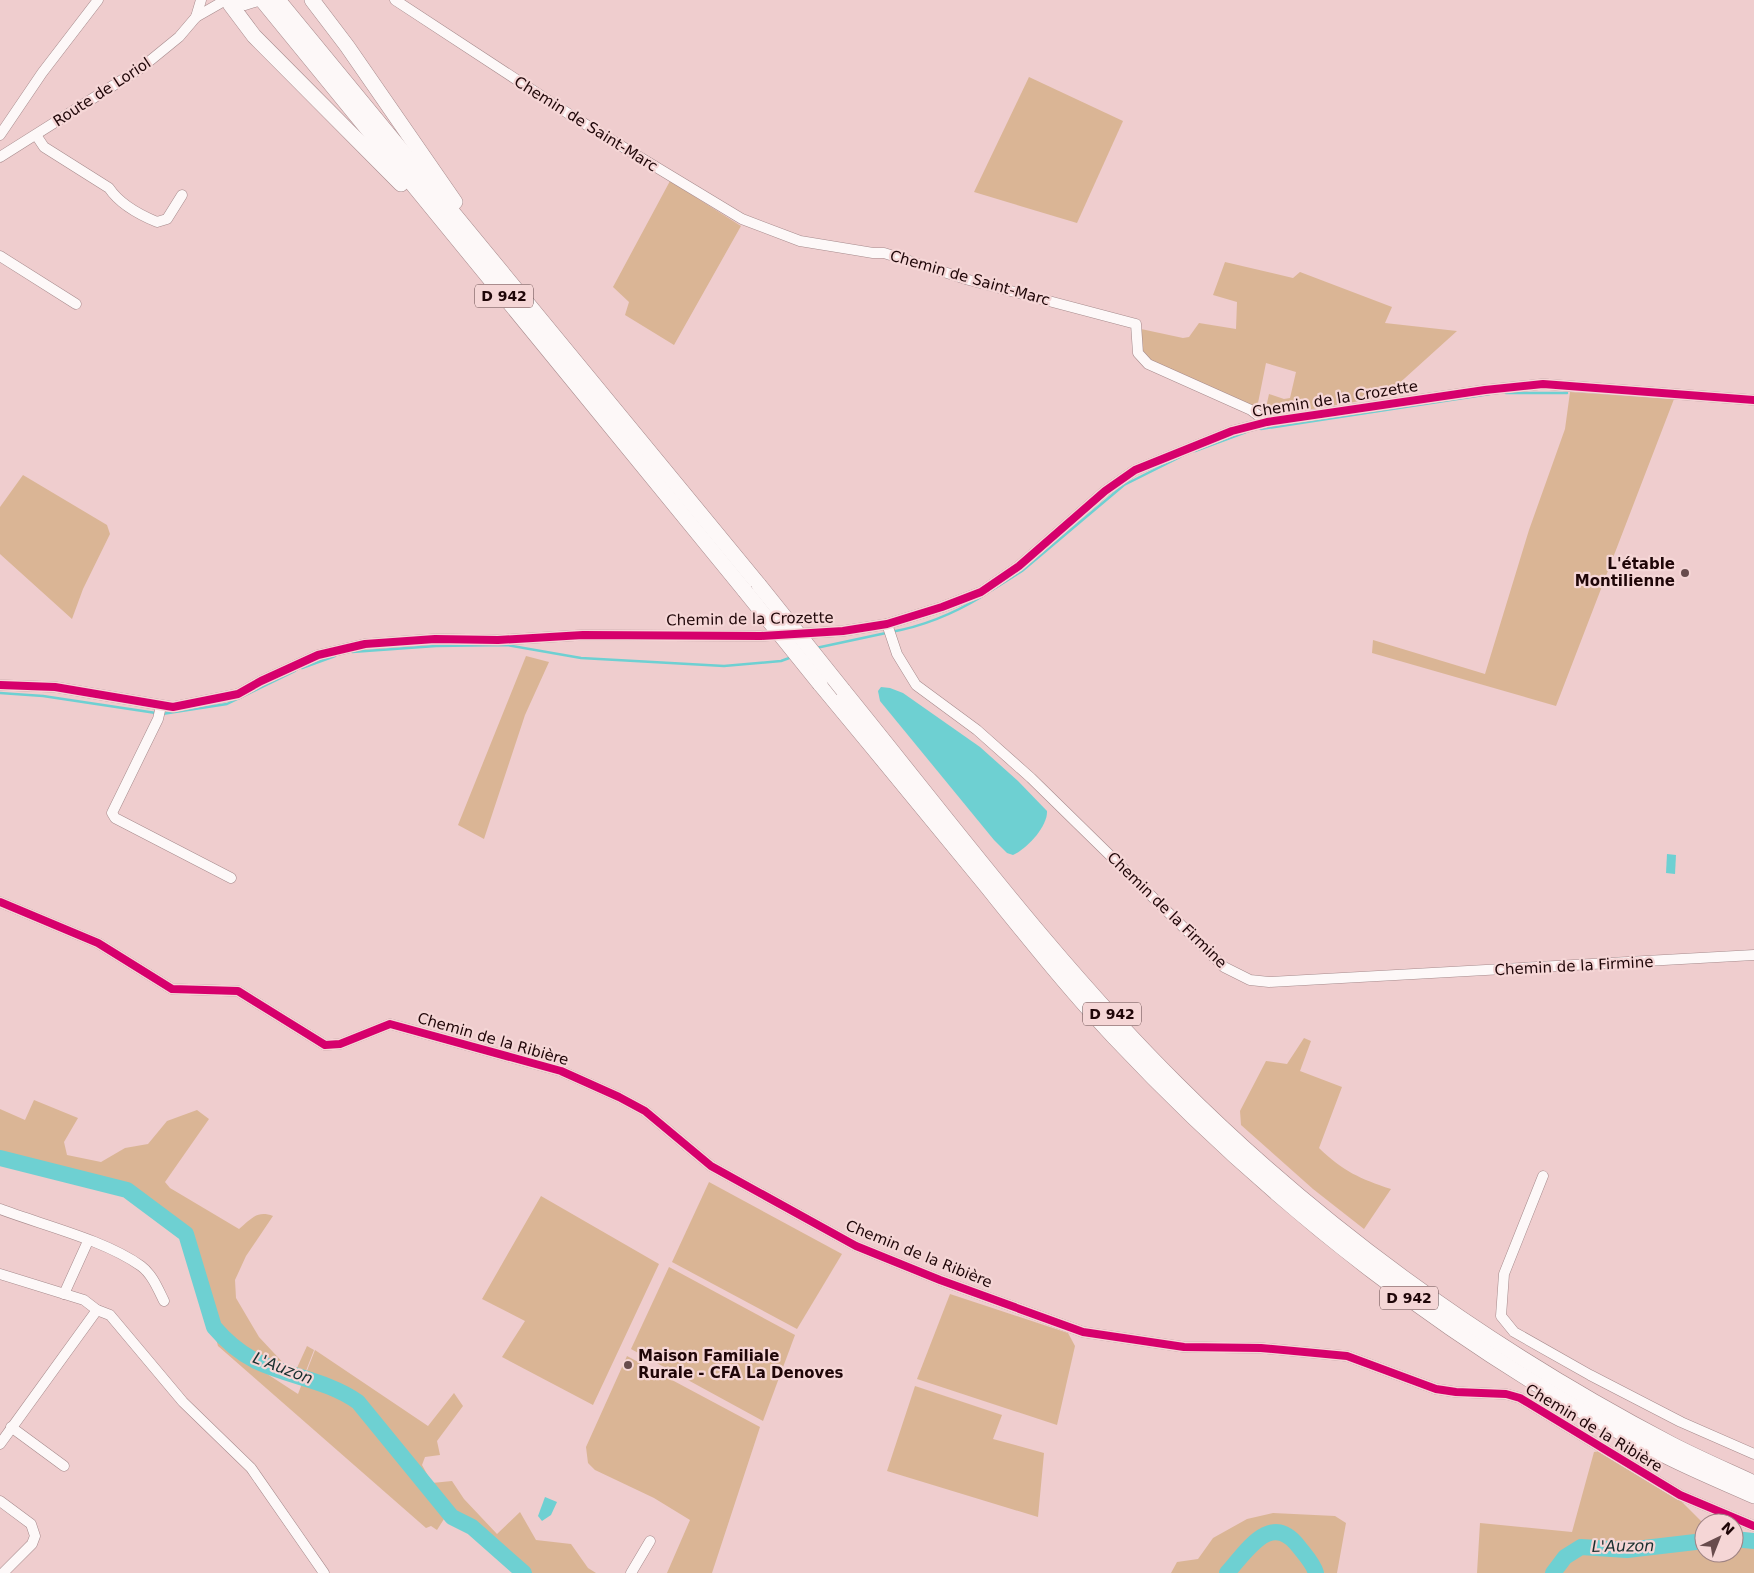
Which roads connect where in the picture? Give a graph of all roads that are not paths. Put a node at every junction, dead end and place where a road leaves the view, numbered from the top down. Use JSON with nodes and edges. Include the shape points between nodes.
{"nodes":[{"id":1,"x":98,"y":0,"type":"edge"},
{"id":2,"x":202,"y":0,"type":"edge"},
{"id":3,"x":261,"y":0,"type":"edge"},
{"id":4,"x":278,"y":0,"type":"edge"},
{"id":5,"x":312,"y":0,"type":"edge"},
{"id":6,"x":395,"y":0,"type":"edge"},
{"id":7,"x":230,"y":2,"type":"edge"},
{"id":8,"x":196,"y":17,"type":"junction"},
{"id":9,"x":0,"y":135,"type":"edge"},
{"id":10,"x":36,"y":135,"type":"junction"},
{"id":11,"x":0,"y":157,"type":"edge"},
{"id":12,"x":182,"y":195,"type":"dead end"},
{"id":13,"x":0,"y":256,"type":"edge"},
{"id":14,"x":502,"y":283,"type":"junction"},
{"id":15,"x":76,"y":304,"type":"dead end"},
{"id":16,"x":1754,"y":400,"type":"edge"},
{"id":17,"x":1267,"y":422,"type":"junction"},
{"id":18,"x":752,"y":588,"type":"junction"},
{"id":19,"x":887,"y":624,"type":"junction"},
{"id":20,"x":0,"y":685,"type":"edge"},
{"id":21,"x":161,"y":706,"type":"junction"},
{"id":22,"x":231,"y":878,"type":"dead end"},
{"id":23,"x":0,"y":902,"type":"edge"},
{"id":24,"x":1754,"y":955,"type":"edge"},
{"id":25,"x":1544,"y":1176,"type":"dead end"},
{"id":26,"x":0,"y":1209,"type":"edge"},
{"id":27,"x":88,"y":1241,"type":"junction"},
{"id":28,"x":0,"y":1274,"type":"edge"},
{"id":29,"x":64,"y":1294,"type":"junction"},
{"id":30,"x":164,"y":1301,"type":"dead end"},
{"id":31,"x":97,"y":1310,"type":"junction"},
{"id":32,"x":11,"y":1428,"type":"junction"},
{"id":33,"x":0,"y":1444,"type":"edge"},
{"id":34,"x":1754,"y":1454,"type":"edge"},
{"id":35,"x":64,"y":1466,"type":"dead end"},
{"id":36,"x":1754,"y":1483,"type":"edge"},
{"id":37,"x":1754,"y":1496,"type":"edge"},
{"id":38,"x":0,"y":1501,"type":"edge"},
{"id":39,"x":1754,"y":1526,"type":"edge"},
{"id":40,"x":650,"y":1541,"type":"dead end"},
{"id":41,"x":3,"y":1573,"type":"edge"},
{"id":42,"x":324,"y":1573,"type":"edge"},
{"id":43,"x":631,"y":1573,"type":"edge"}],
"edges":[{"from":1,"to":9,"type":"street"},
{"from":2,"to":8,"type":"street","name":"Route de Loriol"},
{"from":3,"to":7,"type":"street","name":"Route de Loriol"},
{"from":3,"to":14,"type":"highway","number":"D 942"},
{"from":4,"to":14,"type":"highway","number":"D 942"},
{"from":5,"to":14,"type":"highway","number":"D 942","via":[[348,46]]},
{"from":6,"to":17,"type":"street","name":"Chemin de Saint-Marc","via":[[575,118],[742,219],[800,241],[884,253],[969,280],[1136,324],[1138,353],[1148,364],[1250,410]]},
{"from":7,"to":8,"type":"street","name":"Route de Loriol"},
{"from":7,"to":14,"type":"highway","number":"D 942","via":[[254,36]]},
{"from":8,"to":10,"type":"street","name":"Route de Loriol","via":[[179,37],[148,63]]},
{"from":10,"to":11,"type":"street","name":"Route de Loriol"},
{"from":10,"to":12,"type":"street","via":[[44,147],[157,222],[167,219]]},
{"from":13,"to":15,"type":"street"},
{"from":14,"to":18,"type":"highway","number":"D 942"},
{"from":16,"to":17,"type":"street","name":"Chemin de la Crozette","via":[[1543,384]]},
{"from":17,"to":19,"type":"street","name":"Chemin de la Crozette","via":[[1232,431],[1135,470],[1105,491],[1019,566],[981,592]]},
{"from":18,"to":36,"type":"highway","number":"D 942","bridge":true,"via":[[843,690],[1045,938],[1120,1024],[1177,1084],[1269,1170],[1340,1229],[1472,1327],[1553,1378],[1672,1445]]},
{"from":18,"to":37,"type":"highway","number":"D 942","bridge":true,"via":[[820,684],[1035,946],[1111,1034],[1188,1112],[1263,1181],[1331,1239],[1471,1341],[1551,1391],[1667,1456]]},
{"from":19,"to":21,"type":"street","name":"Chemin de la Crozette","via":[[843,631],[761,636],[583,635],[365,644],[318,655],[238,694],[173,707]]},
{"from":19,"to":24,"type":"street","name":"Chemin de la Firmine","via":[[897,654],[916,685],[976,730],[1031,778],[1224,967],[1250,980],[1341,979]]},
{"from":20,"to":21,"type":"street","name":"Chemin de la Crozette","via":[[54,686]]},
{"from":21,"to":22,"type":"street","via":[[158,719],[112,813],[115,818]]},
{"from":23,"to":39,"type":"street","name":"Chemin de la Ribière","via":[[98,943],[172,989],[238,991],[325,1045],[340,1044],[390,1024],[561,1070],[620,1097],[645,1112],[712,1166],[856,1246],[1083,1332],[1184,1347],[1261,1348],[1347,1356],[1436,1389],[1520,1398],[1680,1495]]},
{"from":25,"to":34,"type":"street","via":[[1506,1265],[1501,1316],[1506,1324],[1514,1332],[1590,1375],[1681,1422]]},
{"from":26,"to":27,"type":"street"},
{"from":27,"to":29,"type":"street"},
{"from":27,"to":30,"type":"street","via":[[141,1266],[152,1278]]},
{"from":28,"to":29,"type":"street"},
{"from":29,"to":31,"type":"street","via":[[84,1300]]},
{"from":31,"to":32,"type":"street"},
{"from":31,"to":42,"type":"street","via":[[110,1315],[183,1402],[251,1468]]},
{"from":32,"to":33,"type":"street"},
{"from":32,"to":35,"type":"street"},
{"from":38,"to":41,"type":"street","via":[[31,1524],[36,1536]]},
{"from":40,"to":43,"type":"street"}]}
